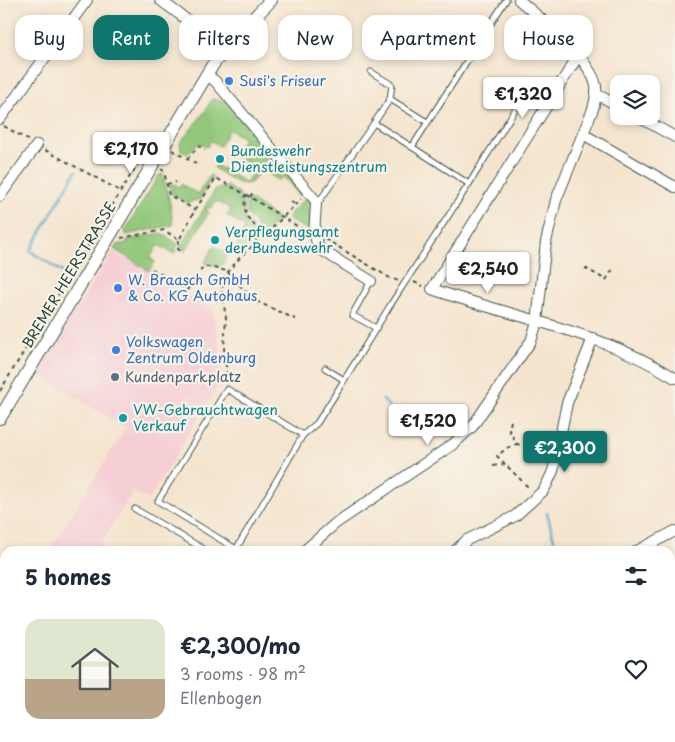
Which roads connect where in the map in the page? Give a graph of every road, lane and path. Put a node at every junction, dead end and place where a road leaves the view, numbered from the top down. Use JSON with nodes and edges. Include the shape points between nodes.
{"nodes":[{"id":1,"x":87,"y":0,"type":"edge"},
{"id":2,"x":160,"y":0,"type":"edge"},
{"id":3,"x":271,"y":0,"type":"edge"},
{"id":4,"x":506,"y":0,"type":"edge"},
{"id":5,"x":519,"y":0,"type":"edge"},
{"id":6,"x":180,"y":15,"type":"edge"},
{"id":7,"x":257,"y":15,"type":"edge"},
{"id":8,"x":535,"y":15,"type":"edge"},
{"id":9,"x":217,"y":60,"type":"edge"},
{"id":10,"x":575,"y":60,"type":"edge"},
{"id":11,"x":581,"y":60,"type":"edge"},
{"id":12,"x":371,"y":72,"type":"dead end"},
{"id":13,"x":207,"y":75,"type":"junction"},
{"id":14,"x":531,"y":84,"type":"dead end"},
{"id":15,"x":596,"y":94,"type":"junction"},
{"id":16,"x":390,"y":99,"type":"junction"},
{"id":17,"x":610,"y":101,"type":"edge"},
{"id":18,"x":0,"y":119,"type":"edge"},
{"id":19,"x":427,"y":122,"type":"junction"},
{"id":20,"x":0,"y":123,"type":"edge"},
{"id":21,"x":374,"y":123,"type":"junction"},
{"id":22,"x":653,"y":125,"type":"edge"},
{"id":23,"x":583,"y":134,"type":"junction"},
{"id":24,"x":675,"y":137,"type":"edge"},
{"id":25,"x":164,"y":144,"type":"junction"},
{"id":26,"x":37,"y":145,"type":"junction"},
{"id":27,"x":412,"y":147,"type":"junction"},
{"id":28,"x":205,"y":150,"type":"dead end"},
{"id":29,"x":187,"y":159,"type":"junction"},
{"id":30,"x":196,"y":164,"type":"dead end"},
{"id":31,"x":152,"y":165,"type":"junction"},
{"id":32,"x":176,"y":182,"type":"dead end"},
{"id":33,"x":167,"y":184,"type":"junction"},
{"id":34,"x":469,"y":184,"type":"junction"},
{"id":35,"x":675,"y":187,"type":"edge"},
{"id":36,"x":254,"y":191,"type":"dead end"},
{"id":37,"x":309,"y":192,"type":"junction"},
{"id":38,"x":0,"y":194,"type":"edge"},
{"id":39,"x":246,"y":194,"type":"junction"},
{"id":40,"x":128,"y":195,"type":"junction"},
{"id":41,"x":250,"y":197,"type":"junction"},
{"id":42,"x":291,"y":201,"type":"dead end"},
{"id":43,"x":295,"y":205,"type":"junction"},
{"id":44,"x":316,"y":206,"type":"junction"},
{"id":45,"x":195,"y":210,"type":"junction"},
{"id":46,"x":283,"y":218,"type":"junction"},
{"id":47,"x":314,"y":233,"type":"junction"},
{"id":48,"x":112,"y":234,"type":"junction"},
{"id":49,"x":179,"y":240,"type":"junction"},
{"id":50,"x":256,"y":241,"type":"junction"},
{"id":51,"x":183,"y":254,"type":"dead end"},
{"id":52,"x":585,"y":268,"type":"dead end"},
{"id":53,"x":613,"y":268,"type":"dead end"},
{"id":54,"x":152,"y":269,"type":"dead end"},
{"id":55,"x":227,"y":271,"type":"junction"},
{"id":56,"x":371,"y":281,"type":"joint"},
{"id":57,"x":405,"y":282,"type":"junction"},
{"id":58,"x":432,"y":289,"type":"junction"},
{"id":59,"x":295,"y":319,"type":"dead end"},
{"id":60,"x":537,"y":322,"type":"junction"},
{"id":61,"x":376,"y":328,"type":"junction"},
{"id":62,"x":593,"y":338,"type":"junction"},
{"id":63,"x":325,"y":368,"type":"dead end"},
{"id":64,"x":675,"y":378,"type":"edge"},
{"id":65,"x":344,"y":380,"type":"junction"},
{"id":66,"x":227,"y":389,"type":"junction"},
{"id":67,"x":0,"y":391,"type":"edge"},
{"id":68,"x":0,"y":418,"type":"edge"},
{"id":69,"x":511,"y":421,"type":"dead end"},
{"id":70,"x":303,"y":435,"type":"junction"},
{"id":71,"x":517,"y":444,"type":"junction"},
{"id":72,"x":554,"y":461,"type":"junction"},
{"id":73,"x":505,"y":464,"type":"junction"},
{"id":74,"x":493,"y":466,"type":"dead end"},
{"id":75,"x":537,"y":496,"type":"junction"},
{"id":76,"x":136,"y":509,"type":"dead end"},
{"id":77,"x":675,"y":531,"type":"edge"},
{"id":78,"x":198,"y":546,"type":"edge"},
{"id":79,"x":230,"y":546,"type":"edge"},
{"id":80,"x":238,"y":546,"type":"edge"},
{"id":81,"x":310,"y":546,"type":"edge"},
{"id":82,"x":460,"y":546,"type":"edge"},
{"id":83,"x":646,"y":546,"type":"edge"}],
"edges":[{"from":1,"to":18,"type":"street"},
{"from":2,"to":6,"type":"street"},
{"from":3,"to":7,"type":"street","name":"BREMER HEERSTRASSE"},
{"from":4,"to":19,"type":"lane"},
{"from":5,"to":8,"type":"street"},
{"from":9,"to":13,"type":"street","name":"BREMER HEERSTRASSE"},
{"from":10,"to":58,"type":"street"},
{"from":11,"to":15,"type":"street","via":[[591,74]]},
{"from":12,"to":16,"type":"lane","via":[[392,85]]},
{"from":13,"to":25,"type":"street","name":"BREMER HEERSTRASSE"},
{"from":13,"to":37,"type":"street","via":[[216,80]]},
{"from":14,"to":34,"type":"lane"},
{"from":15,"to":17,"type":"street"},
{"from":15,"to":23,"type":"street"},
{"from":16,"to":19,"type":"lane"},
{"from":16,"to":21,"type":"lane"},
{"from":19,"to":27,"type":"lane"},
{"from":20,"to":26,"type":"path"},
{"from":21,"to":27,"type":"lane"},
{"from":21,"to":44,"type":"lane"},
{"from":22,"to":24,"type":"street"},
{"from":23,"to":35,"type":"street"},
{"from":23,"to":60,"type":"street","via":[[556,200],[546,242]]},
{"from":25,"to":29,"type":"path"},
{"from":25,"to":31,"type":"street","name":"BREMER HEERSTRASSE"},
{"from":26,"to":38,"type":"street"},
{"from":26,"to":40,"type":"path"},
{"from":27,"to":34,"type":"lane"},
{"from":28,"to":29,"type":"path","via":[[199,146]]},
{"from":29,"to":30,"type":"path"},
{"from":31,"to":33,"type":"path","via":[[164,171]]},
{"from":31,"to":40,"type":"street","name":"BREMER HEERSTRASSE"},
{"from":31,"to":40,"type":"path","via":[[145,161],[138,163]]},
{"from":32,"to":33,"type":"path"},
{"from":33,"to":45,"type":"path","via":[[169,196]]},
{"from":34,"to":57,"type":"lane"},
{"from":36,"to":41,"type":"path"},
{"from":37,"to":43,"type":"path"},
{"from":37,"to":44,"type":"street"},
{"from":39,"to":41,"type":"path"},
{"from":39,"to":45,"type":"path","via":[[216,178]]},
{"from":39,"to":50,"type":"path","via":[[246,216],[254,224]]},
{"from":40,"to":48,"type":"street","name":"BREMER HEERSTRASSE"},
{"from":40,"to":67,"type":"path"},
{"from":41,"to":46,"type":"path"},
{"from":42,"to":43,"type":"path"},
{"from":43,"to":46,"type":"path"},
{"from":44,"to":47,"type":"street"},
{"from":45,"to":49,"type":"path"},
{"from":46,"to":47,"type":"path","via":[[308,233]]},
{"from":46,"to":50,"type":"path"},
{"from":47,"to":56,"type":"street","via":[[320,249]]},
{"from":47,"to":57,"type":"path","via":[[390,278]]},
{"from":48,"to":49,"type":"path","via":[[122,238],[164,230]]},
{"from":48,"to":68,"type":"street","name":"BREMER HEERSTRASSE"},
{"from":49,"to":51,"type":"path","via":[[178,249]]},
{"from":50,"to":55,"type":"path"},
{"from":52,"to":53,"type":"path","via":[[606,280]]},
{"from":54,"to":55,"type":"path","via":[[187,290],[204,266]]},
{"from":55,"to":59,"type":"path","via":[[256,301]]},
{"from":55,"to":66,"type":"path","via":[[222,293],[226,318]]},
{"from":56,"to":61,"type":"lane","via":[[352,315]]},
{"from":57,"to":58,"type":"path","via":[[415,282]]},
{"from":57,"to":61,"type":"lane"},
{"from":58,"to":60,"type":"street"},
{"from":60,"to":62,"type":"street"},
{"from":60,"to":81,"type":"street","via":[[531,341],[472,427],[452,445],[336,523]]},
{"from":61,"to":65,"type":"lane"},
{"from":62,"to":64,"type":"street","via":[[651,363]]},
{"from":62,"to":72,"type":"street","via":[[567,403]]},
{"from":63,"to":65,"type":"lane"},
{"from":65,"to":70,"type":"lane","via":[[317,423]]},
{"from":66,"to":70,"type":"lane"},
{"from":66,"to":79,"type":"lane","via":[[158,501]]},
{"from":69,"to":71,"type":"path","via":[[509,430]]},
{"from":70,"to":80,"type":"lane"},
{"from":71,"to":72,"type":"path","via":[[540,450]]},
{"from":71,"to":73,"type":"path","via":[[497,456]]},
{"from":72,"to":75,"type":"street","via":[[547,484]]},
{"from":73,"to":74,"type":"path"},
{"from":73,"to":75,"type":"path"},
{"from":75,"to":82,"type":"street","via":[[515,516]]},
{"from":76,"to":78,"type":"lane"},
{"from":77,"to":83,"type":"street"}]}
